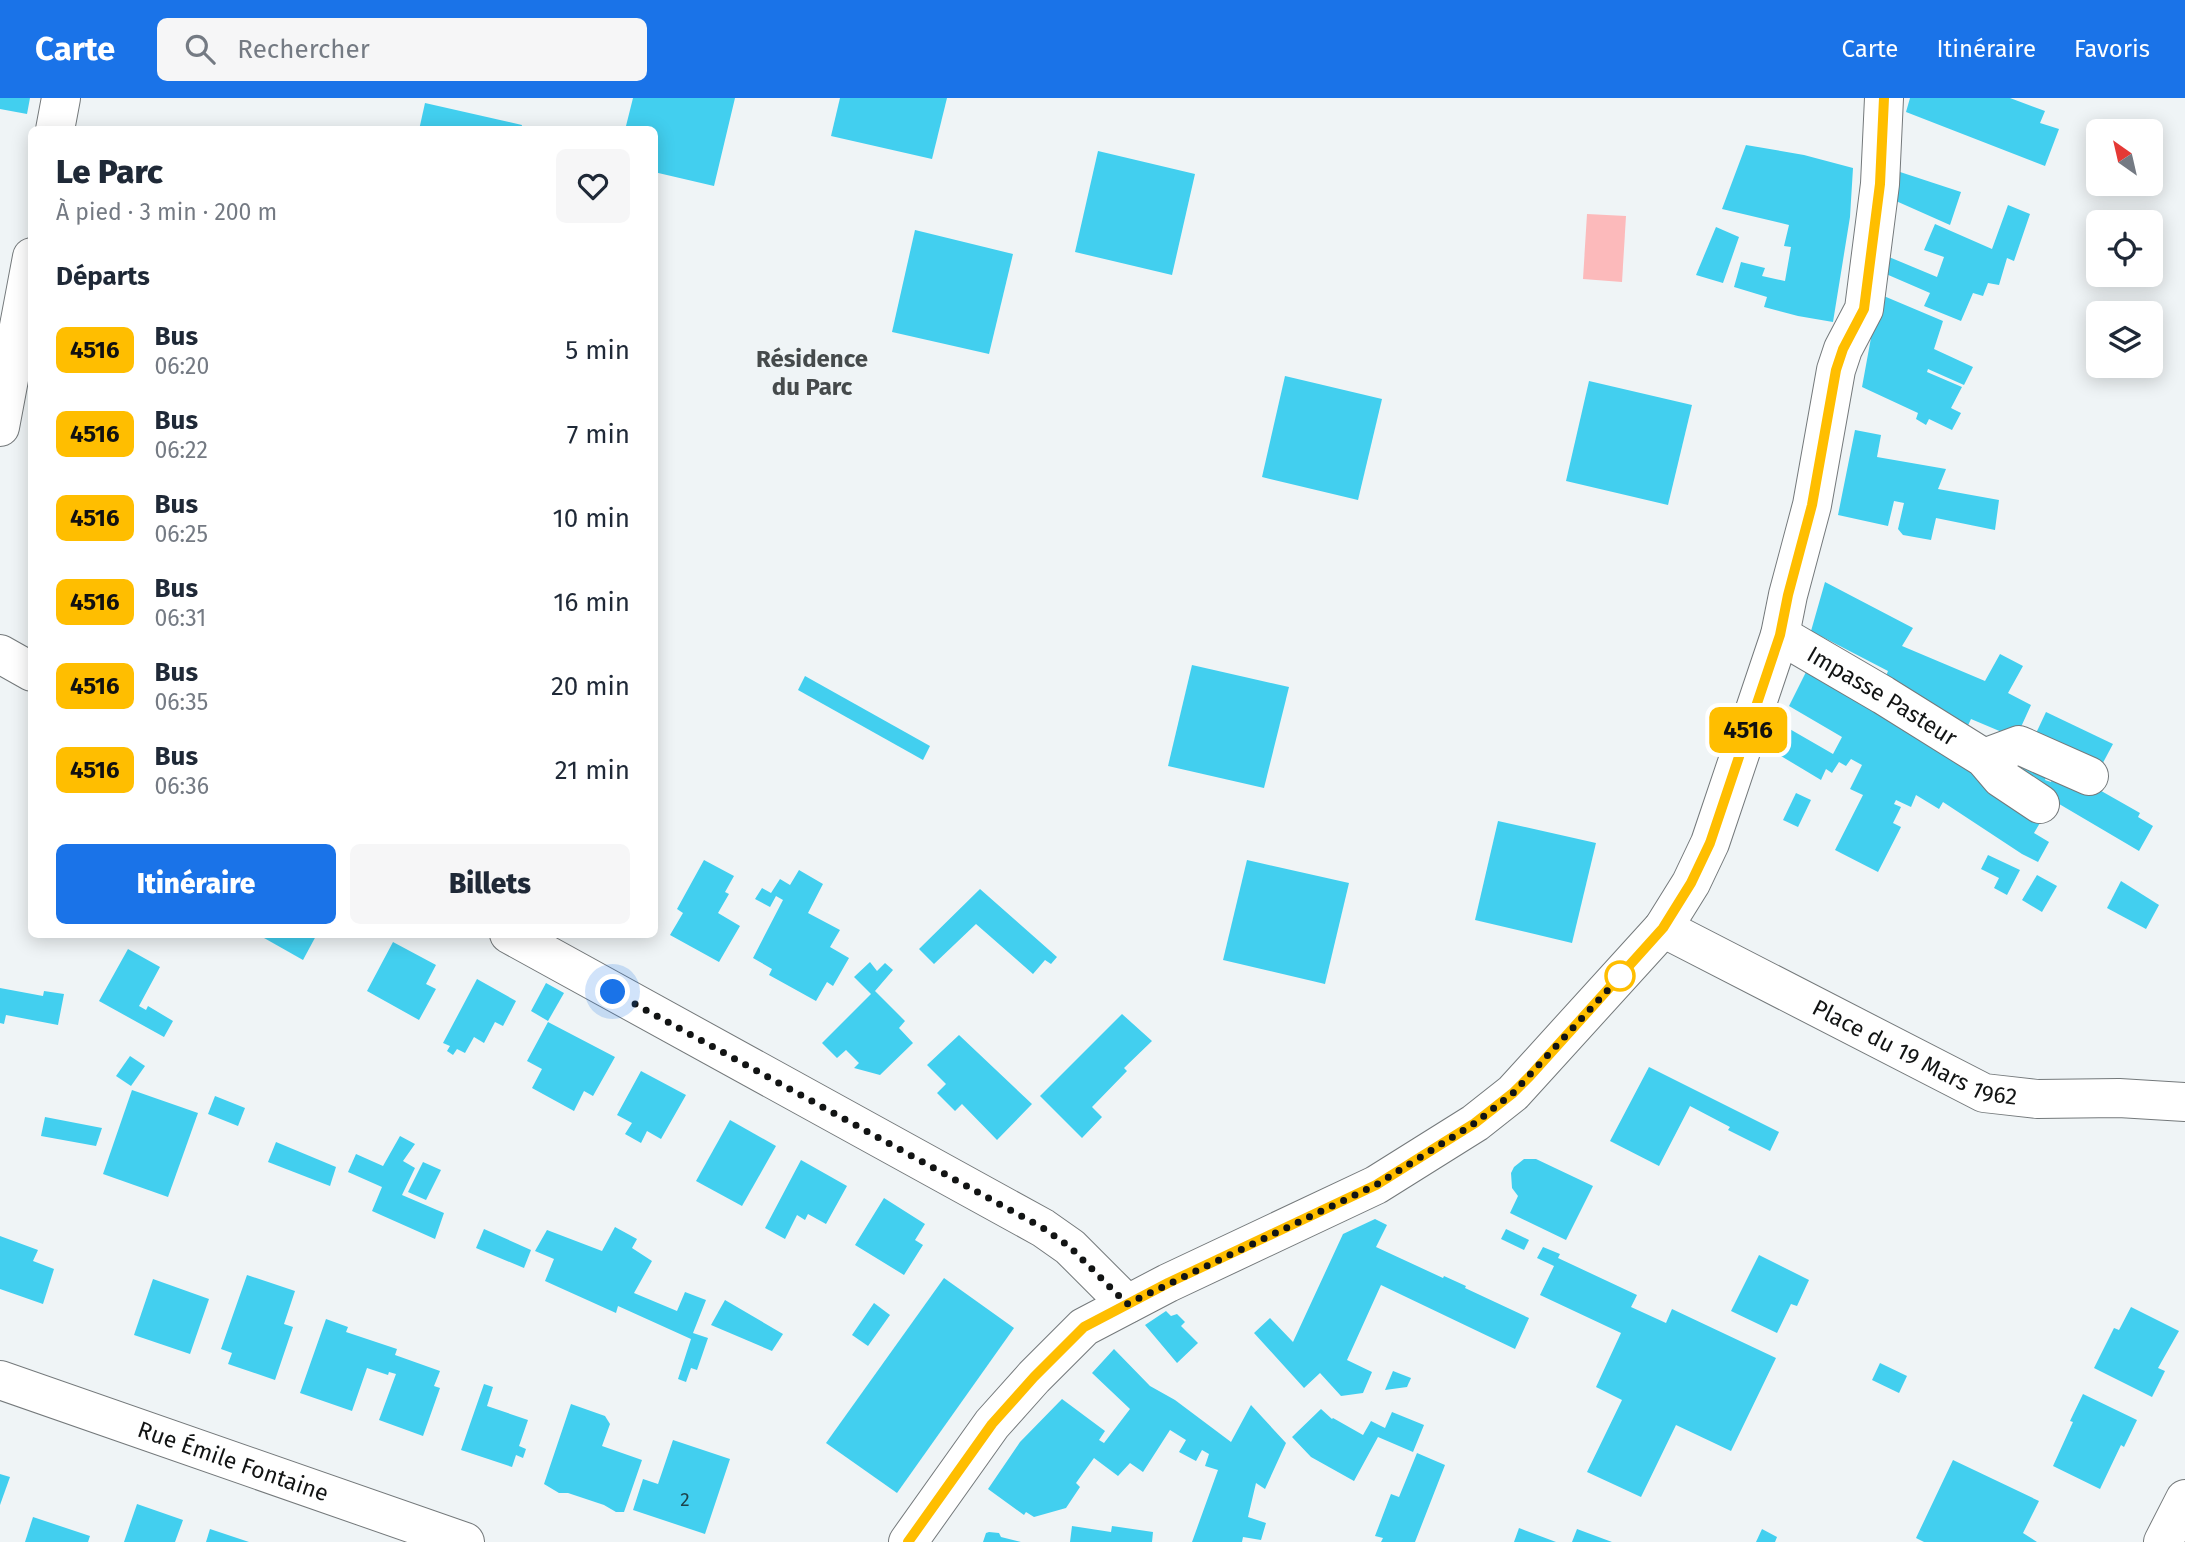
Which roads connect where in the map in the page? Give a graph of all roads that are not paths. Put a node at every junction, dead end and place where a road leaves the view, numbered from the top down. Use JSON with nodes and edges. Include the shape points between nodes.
{"nodes":[{"id":1,"x":61,"y":98,"type":"edge"},
{"id":2,"x":1884,"y":98,"type":"edge"},
{"id":3,"x":56,"y":126,"type":"edge"},
{"id":4,"x":28,"y":278,"type":"edge"},
{"id":5,"x":0,"y":427,"type":"edge"},
{"id":6,"x":1780,"y":635,"type":"junction"},
{"id":7,"x":0,"y":654,"type":"edge"},
{"id":8,"x":28,"y":670,"type":"edge"},
{"id":9,"x":1983,"y":758,"type":"junction"},
{"id":10,"x":2089,"y":776,"type":"dead end"},
{"id":11,"x":2040,"y":804,"type":"dead end"},
{"id":12,"x":1663,"y":928,"type":"junction"},
{"id":13,"x":516,"y":938,"type":"edge"},
{"id":14,"x":2185,"y":1102,"type":"edge"},
{"id":15,"x":1127,"y":1304,"type":"junction"},
{"id":16,"x":0,"y":1380,"type":"edge"},
{"id":17,"x":2185,"y":1499,"type":"edge"},
{"id":18,"x":465,"y":1542,"type":"edge"},
{"id":19,"x":908,"y":1542,"type":"edge"},
{"id":20,"x":2163,"y":1542,"type":"edge"}],
"edges":[{"from":1,"to":3,"type":"street"},
{"from":2,"to":6,"type":"street","via":[[1880,184],[1864,309],[1836,370],[1812,505]]},
{"from":4,"to":5,"type":"street"},
{"from":6,"to":9,"type":"street","name":"Impasse Pasteur"},
{"from":6,"to":12,"type":"street","via":[[1710,843]]},
{"from":7,"to":8,"type":"street"},
{"from":9,"to":10,"type":"street","name":"Impasse Pasteur","via":[[2019,745]]},
{"from":9,"to":11,"type":"street","name":"Impasse Pasteur","via":[[2001,778]]},
{"from":12,"to":14,"type":"street","name":"Place du 19 Mars 1962","via":[[1984,1093],[2037,1099]]},
{"from":12,"to":15,"type":"street","via":[[1521,1085],[1475,1123],[1376,1185]]},
{"from":13,"to":15,"type":"street","via":[[1043,1228],[1070,1247]]},
{"from":15,"to":19,"type":"street","via":[[1084,1327],[1034,1377],[992,1424]]},
{"from":16,"to":18,"type":"street","name":"Rue Émile Fontaine"},
{"from":17,"to":20,"type":"street"}]}
